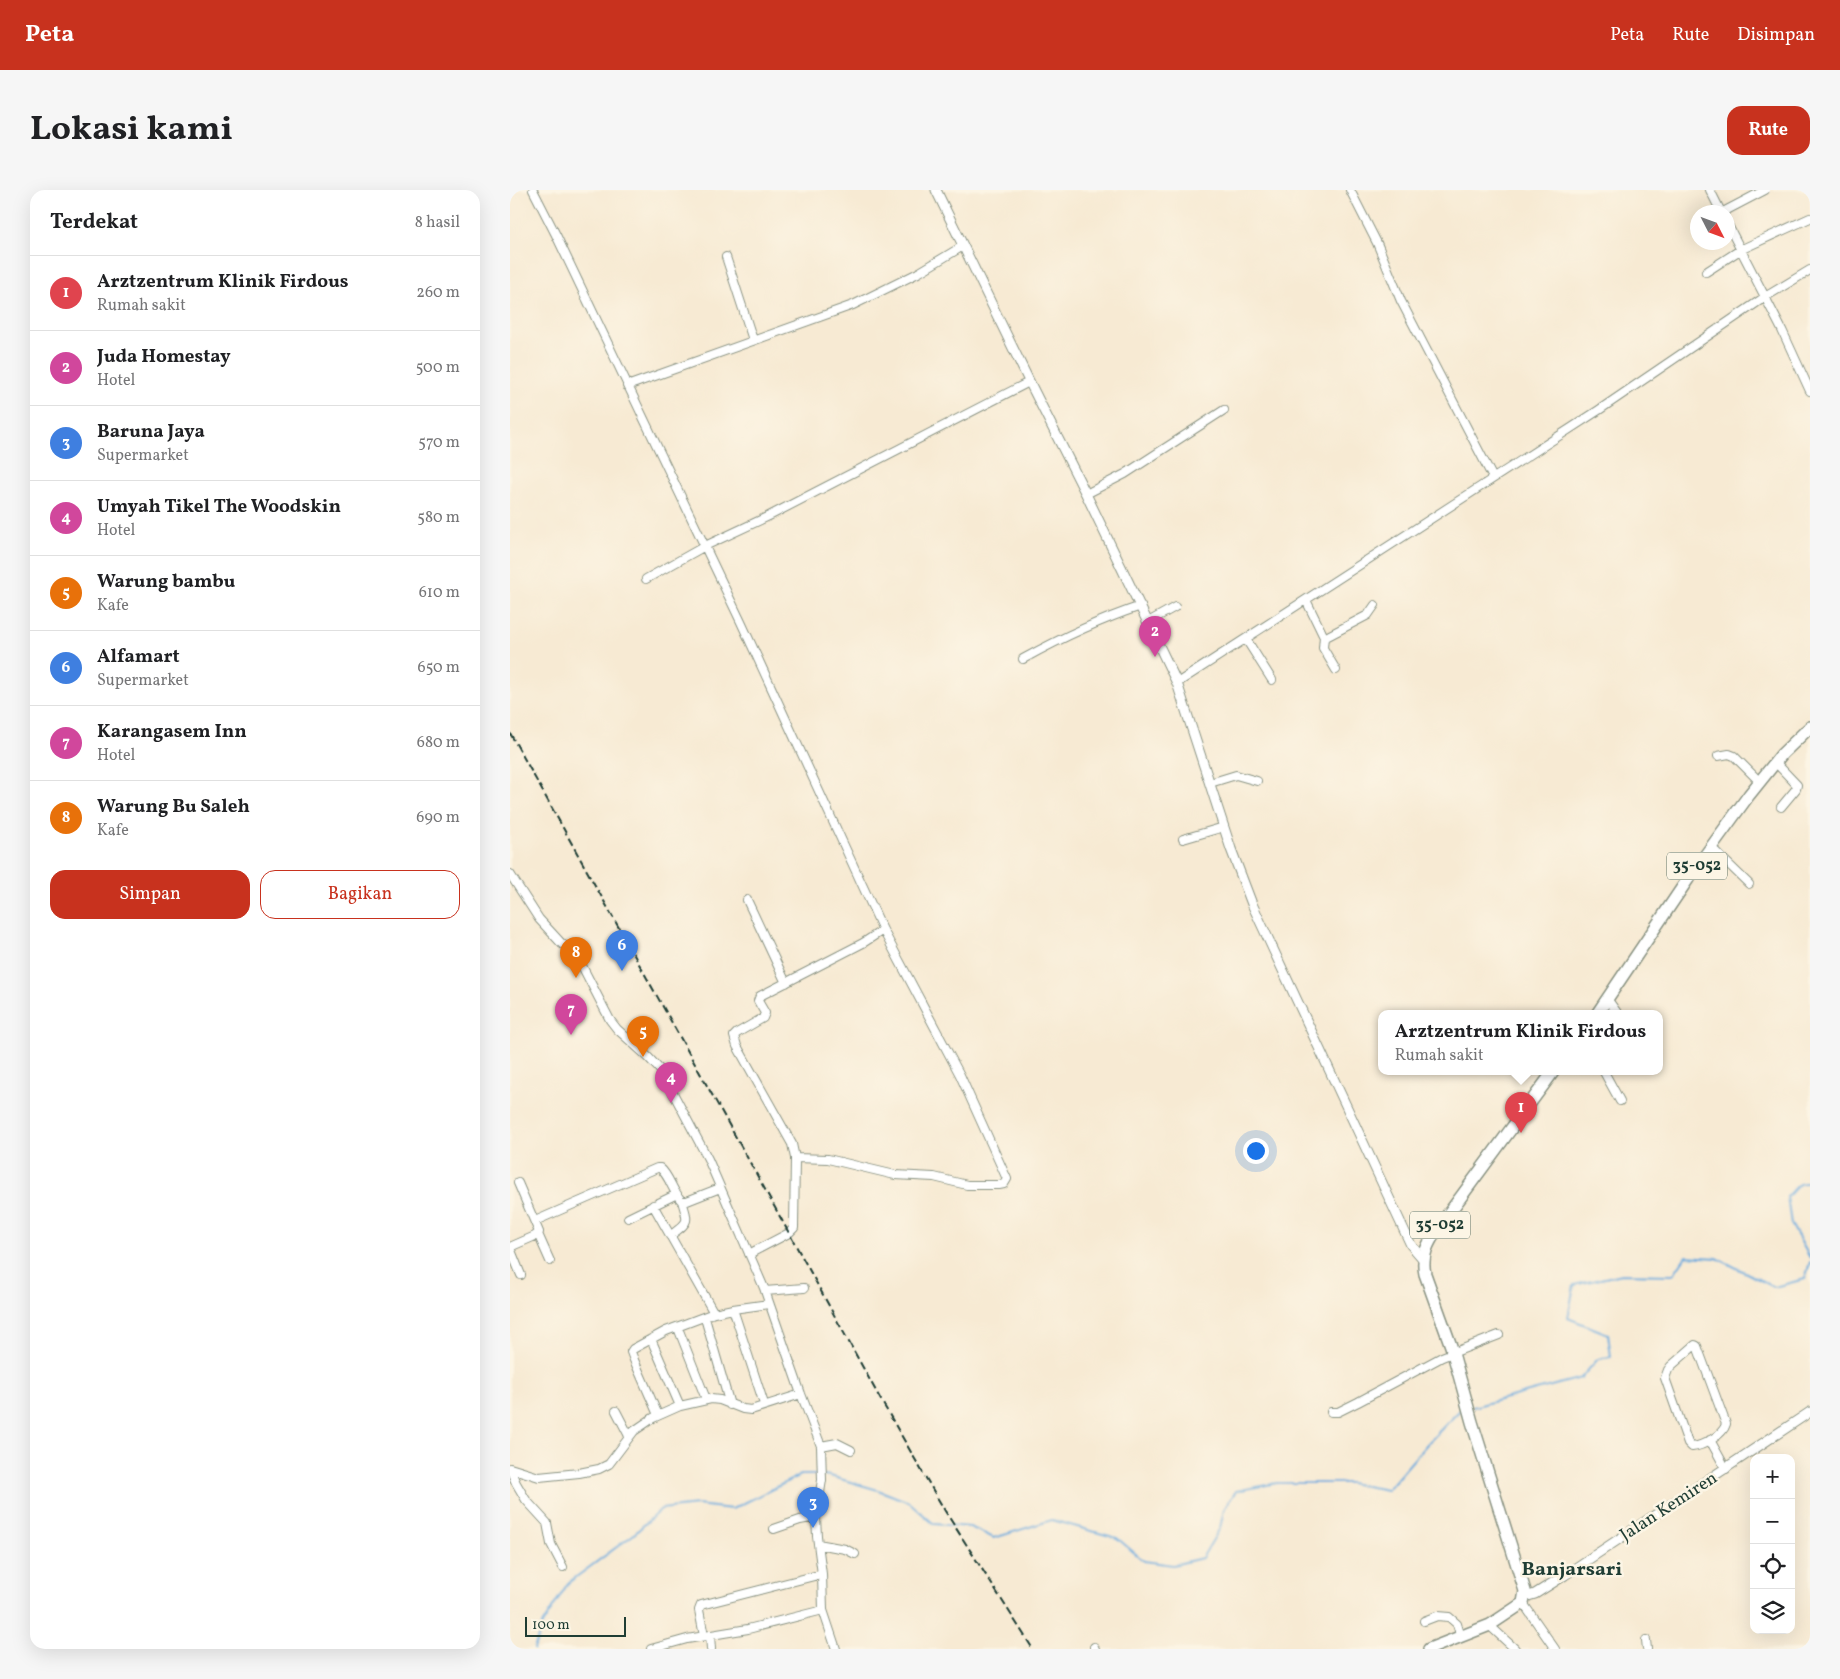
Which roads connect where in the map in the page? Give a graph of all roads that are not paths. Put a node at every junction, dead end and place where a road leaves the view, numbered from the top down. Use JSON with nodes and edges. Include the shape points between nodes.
{"nodes":[{"id":1,"x":533,"y":190,"type":"edge"},
{"id":2,"x":936,"y":190,"type":"edge"},
{"id":3,"x":1350,"y":190,"type":"edge"},
{"id":4,"x":1710,"y":190,"type":"edge"},
{"id":5,"x":1766,"y":190,"type":"edge"},
{"id":6,"x":1718,"y":205,"type":"edge"},
{"id":7,"x":1735,"y":206,"type":"edge"},
{"id":8,"x":1810,"y":218,"type":"edge"},
{"id":9,"x":1735,"y":240,"type":"edge"},
{"id":10,"x":963,"y":246,"type":"junction"},
{"id":11,"x":1740,"y":250,"type":"junction"},
{"id":12,"x":726,"y":257,"type":"dead end"},
{"id":13,"x":1810,"y":270,"type":"edge"},
{"id":14,"x":1706,"y":272,"type":"dead end"},
{"id":15,"x":1765,"y":297,"type":"junction"},
{"id":16,"x":753,"y":340,"type":"junction"},
{"id":17,"x":1029,"y":382,"type":"junction"},
{"id":18,"x":628,"y":386,"type":"junction"},
{"id":19,"x":1810,"y":391,"type":"edge"},
{"id":20,"x":1224,"y":410,"type":"dead end"},
{"id":21,"x":1493,"y":478,"type":"junction"},
{"id":22,"x":1086,"y":494,"type":"junction"},
{"id":23,"x":705,"y":546,"type":"junction"},
{"id":24,"x":646,"y":579,"type":"dead end"},
{"id":25,"x":1306,"y":600,"type":"junction"},
{"id":26,"x":1375,"y":605,"type":"dead end"},
{"id":27,"x":1141,"y":606,"type":"junction"},
{"id":28,"x":1175,"y":607,"type":"dead end"},
{"id":29,"x":1148,"y":622,"type":"junction"},
{"id":30,"x":1324,"y":636,"type":"junction"},
{"id":31,"x":1246,"y":639,"type":"junction"},
{"id":32,"x":1023,"y":659,"type":"dead end"},
{"id":33,"x":1336,"y":670,"type":"dead end"},
{"id":34,"x":1272,"y":680,"type":"dead end"},
{"id":35,"x":1178,"y":684,"type":"junction"},
{"id":36,"x":1810,"y":727,"type":"edge"},
{"id":37,"x":1718,"y":756,"type":"dead end"},
{"id":38,"x":1775,"y":762,"type":"junction"},
{"id":39,"x":1257,"y":781,"type":"dead end"},
{"id":40,"x":1759,"y":781,"type":"junction"},
{"id":41,"x":1210,"y":783,"type":"junction"},
{"id":42,"x":1781,"y":807,"type":"dead end"},
{"id":43,"x":1224,"y":826,"type":"junction"},
{"id":44,"x":1184,"y":839,"type":"dead end"},
{"id":45,"x":1711,"y":847,"type":"junction"},
{"id":46,"x":510,"y":874,"type":"edge"},
{"id":47,"x":1749,"y":884,"type":"dead end"},
{"id":48,"x":747,"y":900,"type":"dead end"},
{"id":49,"x":883,"y":930,"type":"junction"},
{"id":50,"x":786,"y":983,"type":"junction"},
{"id":51,"x":1608,"y":1000,"type":"junction"},
{"id":52,"x":1600,"y":1010,"type":"edge"},
{"id":53,"x":1615,"y":1010,"type":"edge"},
{"id":54,"x":1551,"y":1075,"type":"edge"},
{"id":55,"x":1606,"y":1075,"type":"edge"},
{"id":56,"x":1620,"y":1101,"type":"dead end"},
{"id":57,"x":795,"y":1158,"type":"junction"},
{"id":58,"x":518,"y":1183,"type":"dead end"},
{"id":59,"x":720,"y":1188,"type":"junction"},
{"id":60,"x":679,"y":1198,"type":"junction"},
{"id":61,"x":653,"y":1205,"type":"junction"},
{"id":62,"x":628,"y":1218,"type":"dead end"},
{"id":63,"x":535,"y":1221,"type":"junction"},
{"id":64,"x":538,"y":1234,"type":"junction"},
{"id":65,"x":670,"y":1236,"type":"junction"},
{"id":66,"x":510,"y":1248,"type":"edge"},
{"id":67,"x":749,"y":1254,"type":"junction"},
{"id":68,"x":1424,"y":1260,"type":"junction"},
{"id":69,"x":550,"y":1262,"type":"dead end"},
{"id":70,"x":521,"y":1275,"type":"dead end"},
{"id":71,"x":804,"y":1288,"type":"dead end"},
{"id":72,"x":765,"y":1291,"type":"junction"},
{"id":73,"x":770,"y":1304,"type":"junction"},
{"id":74,"x":733,"y":1309,"type":"junction"},
{"id":75,"x":714,"y":1314,"type":"junction"},
{"id":76,"x":705,"y":1318,"type":"junction"},
{"id":77,"x":678,"y":1328,"type":"junction"},
{"id":78,"x":1499,"y":1335,"type":"dead end"},
{"id":79,"x":651,"y":1338,"type":"junction"},
{"id":80,"x":1454,"y":1353,"type":"junction"},
{"id":81,"x":801,"y":1394,"type":"junction"},
{"id":82,"x":706,"y":1399,"type":"junction"},
{"id":83,"x":764,"y":1404,"type":"junction"},
{"id":84,"x":680,"y":1406,"type":"junction"},
{"id":85,"x":730,"y":1406,"type":"junction"},
{"id":86,"x":616,"y":1411,"type":"dead end"},
{"id":87,"x":1331,"y":1412,"type":"dead end"},
{"id":88,"x":1810,"y":1412,"type":"edge"},
{"id":89,"x":658,"y":1415,"type":"junction"},
{"id":90,"x":629,"y":1436,"type":"junction"},
{"id":91,"x":1710,"y":1440,"type":"junction"},
{"id":92,"x":821,"y":1446,"type":"junction"},
{"id":93,"x":851,"y":1450,"type":"dead end"},
{"id":94,"x":510,"y":1468,"type":"edge"},
{"id":95,"x":1726,"y":1469,"type":"junction"},
{"id":96,"x":816,"y":1517,"type":"junction"},
{"id":97,"x":774,"y":1530,"type":"dead end"},
{"id":98,"x":818,"y":1544,"type":"junction"},
{"id":99,"x":855,"y":1554,"type":"dead end"},
{"id":100,"x":563,"y":1567,"type":"dead end"},
{"id":101,"x":822,"y":1574,"type":"junction"},
{"id":102,"x":1524,"y":1600,"type":"junction"},
{"id":103,"x":823,"y":1610,"type":"junction"},
{"id":104,"x":1424,"y":1621,"type":"dead end"},
{"id":105,"x":1492,"y":1624,"type":"junction"},
{"id":106,"x":1459,"y":1631,"type":"junction"},
{"id":107,"x":707,"y":1636,"type":"junction"},
{"id":108,"x":1646,"y":1640,"type":"dead end"},
{"id":109,"x":650,"y":1649,"type":"edge"},
{"id":110,"x":711,"y":1649,"type":"edge"},
{"id":111,"x":836,"y":1649,"type":"edge"},
{"id":112,"x":1429,"y":1649,"type":"edge"},
{"id":113,"x":1516,"y":1649,"type":"edge"},
{"id":114,"x":1555,"y":1649,"type":"edge"},
{"id":115,"x":1647,"y":1649,"type":"edge"}],
"edges":[{"from":1,"to":18,"type":"street"},
{"from":2,"to":10,"type":"street"},
{"from":3,"to":21,"type":"street","via":[[1401,301]]},
{"from":4,"to":6,"type":"street"},
{"from":5,"to":7,"type":"street"},
{"from":8,"to":11,"type":"street"},
{"from":9,"to":11,"type":"street"},
{"from":10,"to":16,"type":"street","via":[[918,273],[853,305]]},
{"from":10,"to":17,"type":"street"},
{"from":11,"to":14,"type":"street"},
{"from":11,"to":15,"type":"street"},
{"from":12,"to":16,"type":"street"},
{"from":13,"to":15,"type":"street"},
{"from":15,"to":19,"type":"street"},
{"from":15,"to":21,"type":"street"},
{"from":16,"to":18,"type":"street"},
{"from":17,"to":22,"type":"street"},
{"from":17,"to":23,"type":"street","via":[[778,512]]},
{"from":18,"to":23,"type":"street"},
{"from":20,"to":22,"type":"street","via":[[1126,474]]},
{"from":21,"to":25,"type":"street"},
{"from":22,"to":27,"type":"street"},
{"from":23,"to":24,"type":"street"},
{"from":23,"to":49,"type":"street"},
{"from":25,"to":30,"type":"street"},
{"from":25,"to":31,"type":"street"},
{"from":26,"to":30,"type":"street","via":[[1368,615]]},
{"from":27,"to":29,"type":"street"},
{"from":27,"to":32,"type":"street","via":[[1108,617]]},
{"from":28,"to":29,"type":"street"},
{"from":29,"to":35,"type":"street"},
{"from":30,"to":33,"type":"street","via":[[1323,648]]},
{"from":31,"to":34,"type":"street"},
{"from":31,"to":35,"type":"street"},
{"from":35,"to":41,"type":"street"},
{"from":36,"to":38,"type":"main road","number":"35-052"},
{"from":37,"to":40,"type":"street","via":[[1734,756]]},
{"from":38,"to":40,"type":"main road","number":"35-052"},
{"from":38,"to":42,"type":"street","via":[[1797,785]]},
{"from":39,"to":41,"type":"street","via":[[1236,775]]},
{"from":40,"to":45,"type":"main road","number":"35-052"},
{"from":41,"to":43,"type":"street"},
{"from":43,"to":44,"type":"street"},
{"from":43,"to":68,"type":"street","via":[[1252,904],[1283,973],[1411,1245]]},
{"from":45,"to":47,"type":"street"},
{"from":45,"to":51,"type":"main road","number":"35-052"},
{"from":46,"to":59,"type":"street","via":[[539,919],[572,950],[613,1025],[662,1072]]},
{"from":48,"to":50,"type":"street"},
{"from":49,"to":50,"type":"street"},
{"from":49,"to":57,"type":"street","via":[[960,1075],[1008,1179],[999,1185],[967,1185],[934,1177],[895,1175],[828,1159]]},
{"from":50,"to":57,"type":"street","via":[[760,996],[758,1001],[764,1017],[734,1038],[792,1144]]},
{"from":51,"to":52,"type":"main road","number":"35-052"},
{"from":51,"to":53,"type":"street"},
{"from":54,"to":68,"type":"main road","number":"35-052","via":[[1438,1228],[1427,1245]]},
{"from":55,"to":56,"type":"street"},
{"from":57,"to":67,"type":"street","via":[[794,1228]]},
{"from":58,"to":63,"type":"street"},
{"from":59,"to":60,"type":"street","via":[[687,1201]]},
{"from":59,"to":67,"type":"street"},
{"from":60,"to":61,"type":"street"},
{"from":60,"to":63,"type":"street","via":[[664,1171],[657,1168]]},
{"from":60,"to":65,"type":"street","via":[[688,1218]]},
{"from":61,"to":62,"type":"street"},
{"from":61,"to":65,"type":"street"},
{"from":63,"to":64,"type":"street"},
{"from":64,"to":66,"type":"street"},
{"from":64,"to":69,"type":"street"},
{"from":65,"to":75,"type":"street"},
{"from":66,"to":70,"type":"street"},
{"from":67,"to":72,"type":"street"},
{"from":68,"to":80,"type":"main road","number":"35-052","via":[[1427,1281]]},
{"from":71,"to":72,"type":"street"},
{"from":72,"to":73,"type":"street"},
{"from":73,"to":74,"type":"street"},
{"from":73,"to":81,"type":"street"},
{"from":74,"to":75,"type":"street"},
{"from":74,"to":83,"type":"street"},
{"from":75,"to":76,"type":"street"},
{"from":76,"to":77,"type":"street"},
{"from":76,"to":85,"type":"street"},
{"from":77,"to":79,"type":"street"},
{"from":77,"to":82,"type":"street"},
{"from":78,"to":80,"type":"street"},
{"from":79,"to":84,"type":"street"},
{"from":79,"to":89,"type":"street","via":[[632,1352]]},
{"from":80,"to":87,"type":"street","via":[[1341,1411]]},
{"from":80,"to":102,"type":"main road","number":"35-052","via":[[1525,1591]]},
{"from":81,"to":83,"type":"street"},
{"from":81,"to":92,"type":"street"},
{"from":82,"to":84,"type":"street"},
{"from":82,"to":85,"type":"street","via":[[720,1400]]},
{"from":83,"to":85,"type":"street","via":[[746,1410]]},
{"from":84,"to":89,"type":"street"},
{"from":86,"to":90,"type":"street"},
{"from":88,"to":95,"type":"street","name":"Jalan Kemiren"},
{"from":89,"to":90,"type":"street"},
{"from":90,"to":94,"type":"street","via":[[609,1464],[599,1469],[538,1477]]},
{"from":91,"to":91,"type":"street","via":[[1724,1430],[1726,1424],[1695,1346],[1671,1366],[1665,1378],[1690,1446],[1697,1447]]},
{"from":91,"to":95,"type":"street"},
{"from":92,"to":93,"type":"street","via":[[837,1443]]},
{"from":92,"to":96,"type":"street","via":[[822,1480]]},
{"from":94,"to":100,"type":"street","via":[[526,1500],[547,1522],[551,1544]]},
{"from":95,"to":102,"type":"street","name":"Jalan Kemiren"},
{"from":96,"to":97,"type":"street"},
{"from":96,"to":98,"type":"street"},
{"from":98,"to":99,"type":"street"},
{"from":98,"to":101,"type":"street"},
{"from":101,"to":103,"type":"street"},
{"from":101,"to":107,"type":"street","via":[[702,1604],[700,1610]]},
{"from":102,"to":105,"type":"main road"},
{"from":102,"to":114,"type":"street"},
{"from":103,"to":107,"type":"street"},
{"from":103,"to":111,"type":"street"},
{"from":104,"to":106,"type":"street","via":[[1444,1616],[1454,1620]]},
{"from":105,"to":106,"type":"main road"},
{"from":105,"to":113,"type":"street"},
{"from":106,"to":112,"type":"main road"},
{"from":107,"to":109,"type":"street"},
{"from":107,"to":110,"type":"street"},
{"from":108,"to":115,"type":"street"}]}
